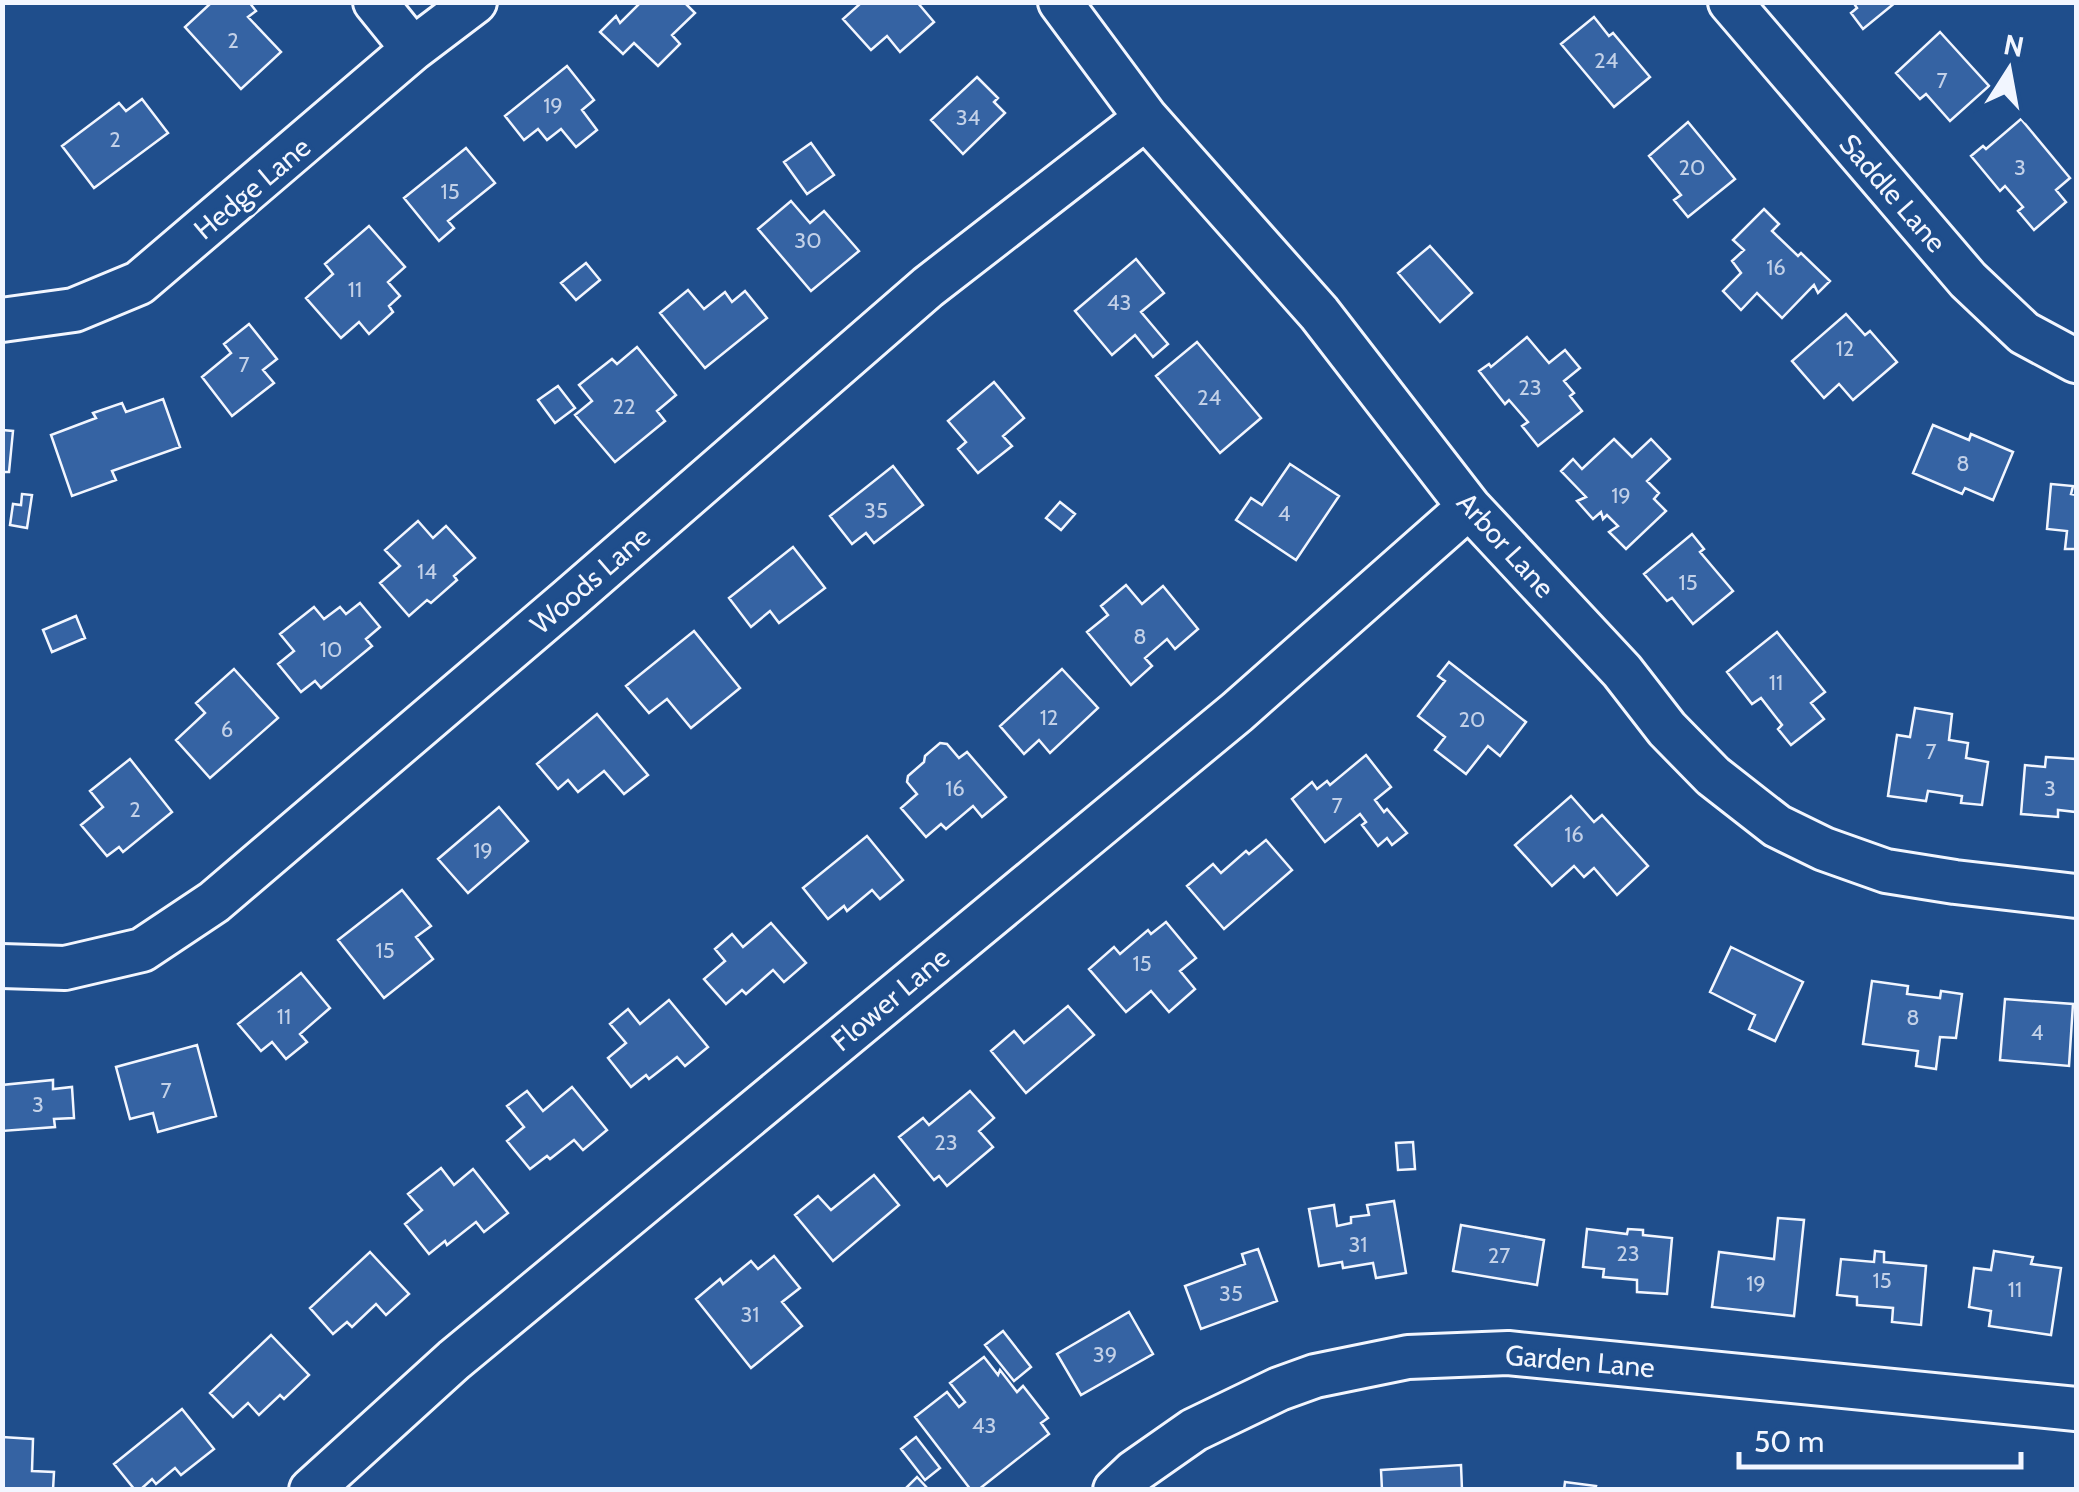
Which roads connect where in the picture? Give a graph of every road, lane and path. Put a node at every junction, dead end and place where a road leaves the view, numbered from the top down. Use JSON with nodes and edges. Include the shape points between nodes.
{"nodes":[{"id":1,"x":375,"y":2,"type":"edge"},
{"id":2,"x":475,"y":2,"type":"edge"},
{"id":3,"x":1060,"y":2,"type":"edge"},
{"id":4,"x":1730,"y":2,"type":"edge"},
{"id":5,"x":414,"y":50,"type":"junction"},
{"id":6,"x":1146,"y":118,"type":"junction"},
{"id":7,"x":2,"y":320,"type":"edge"},
{"id":8,"x":2076,"y":361,"type":"edge"},
{"id":9,"x":1469,"y":508,"type":"junction"},
{"id":10,"x":2076,"y":896,"type":"edge"},
{"id":11,"x":2,"y":966,"type":"edge"},
{"id":12,"x":2076,"y":1410,"type":"edge"},
{"id":13,"x":310,"y":1490,"type":"edge"},
{"id":14,"x":1115,"y":1490,"type":"edge"}],
"edges":[{"from":1,"to":5,"type":"street"},
{"from":2,"to":5,"type":"street","name":"Hedge Lane"},
{"from":3,"to":6,"type":"street","name":"Arbor Lane"},
{"from":4,"to":8,"type":"street","name":"Saddle Lane","via":[[1968,280],[2024,332]]},
{"from":5,"to":7,"type":"street","name":"Hedge Lane","via":[[139,282],[74,310]]},
{"from":6,"to":9,"type":"street","name":"Arbor Lane","via":[[1319,313]]},
{"from":6,"to":11,"type":"street","name":"Woods Lane","via":[[928,288],[214,902],[142,950],[65,968]]},
{"from":9,"to":10,"type":"street","name":"Arbor Lane","via":[[1622,671],[1667,729],[1777,826],[1886,871]]},
{"from":9,"to":13,"type":"street","name":"Flower Lane","via":[[1237,712],[454,1360]]},
{"from":12,"to":14,"type":"street","name":"Garden Lane","via":[[1508,1353],[1408,1357],[1279,1388],[1194,1430]]}]}
